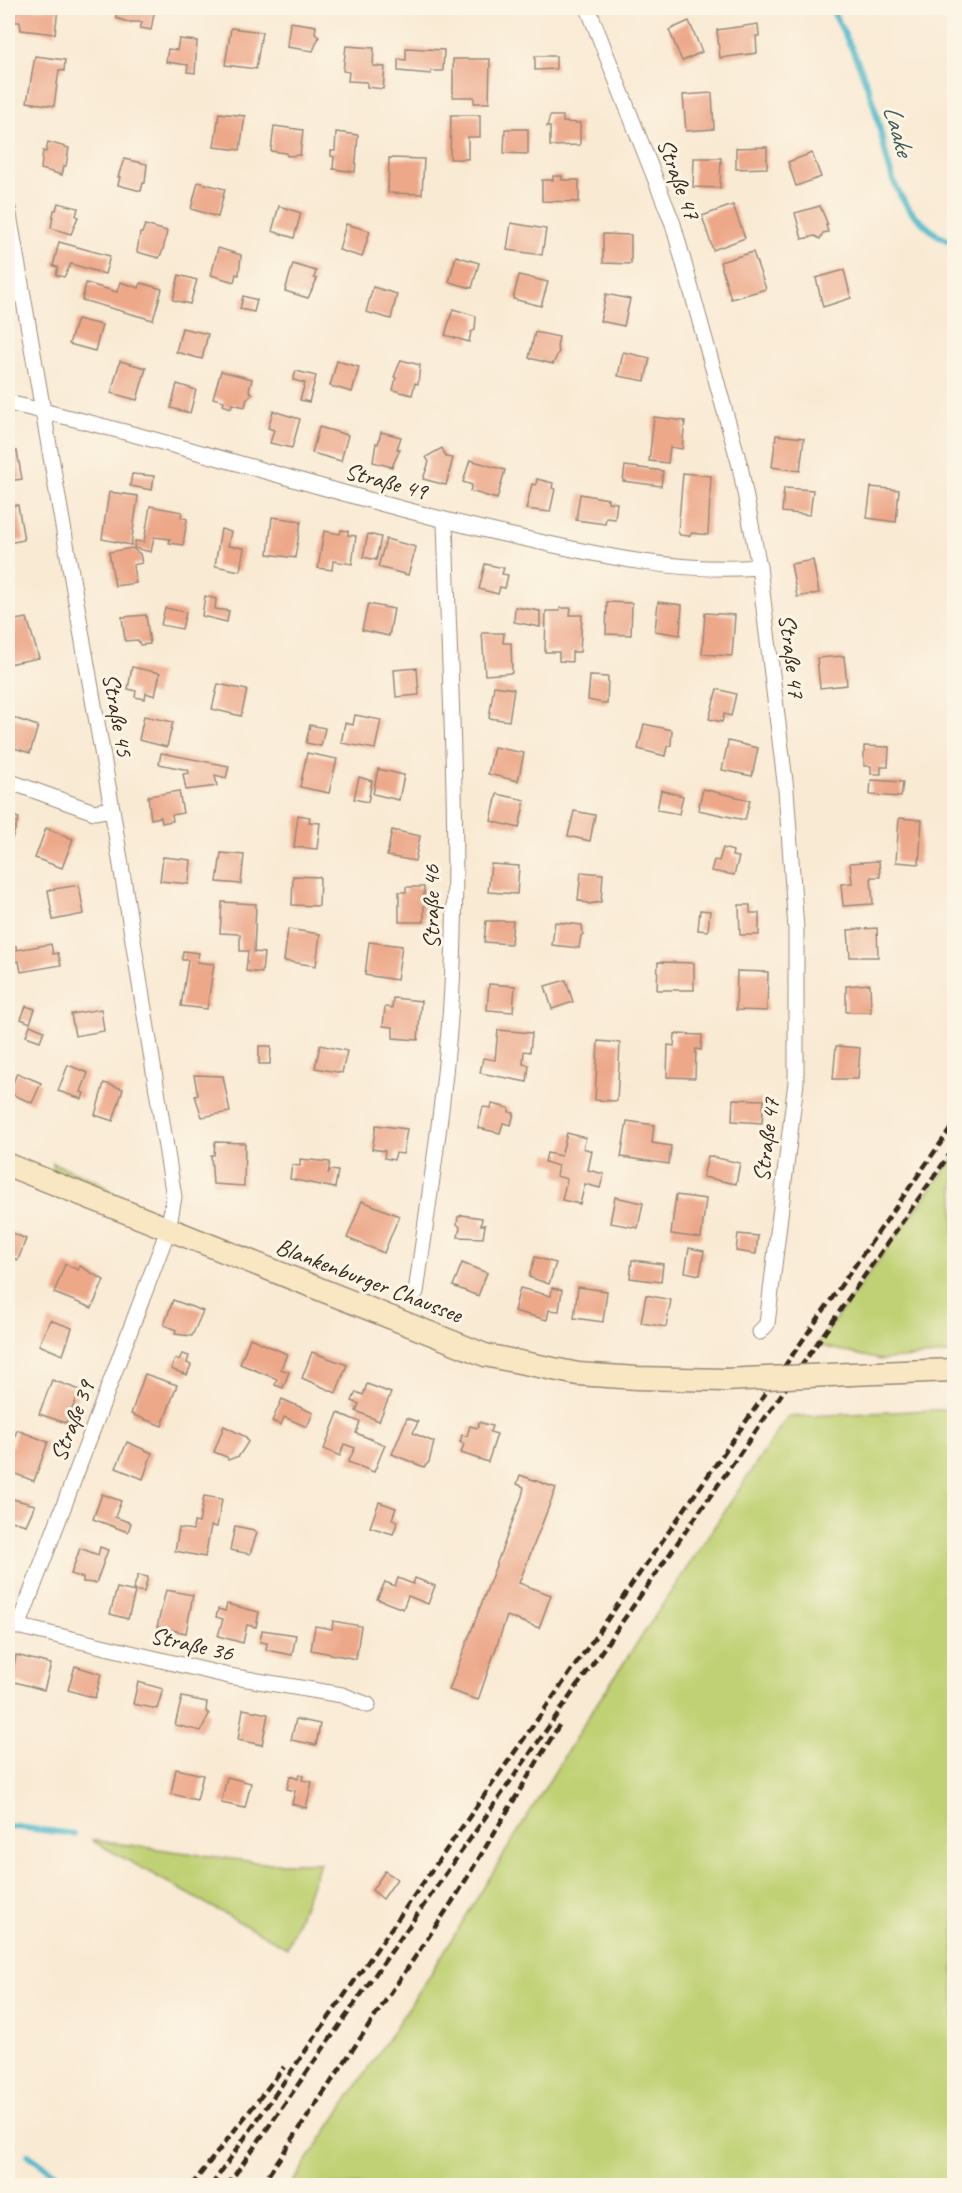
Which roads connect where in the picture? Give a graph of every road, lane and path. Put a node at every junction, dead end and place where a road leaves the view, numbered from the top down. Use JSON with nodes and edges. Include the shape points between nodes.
{"nodes":[{"id":1,"x":588,"y":8,"type":"edge"},
{"id":2,"x":8,"y":209,"type":"edge"},
{"id":3,"x":8,"y":403,"type":"edge"},
{"id":4,"x":41,"y":410,"type":"junction"},
{"id":5,"x":445,"y":520,"type":"junction"},
{"id":6,"x":759,"y":567,"type":"junction"},
{"id":7,"x":8,"y":781,"type":"edge"},
{"id":8,"x":112,"y":809,"type":"junction"},
{"id":9,"x":8,"y":1165,"type":"edge"},
{"id":10,"x":168,"y":1230,"type":"junction"},
{"id":11,"x":416,"y":1292,"type":"dead end"},
{"id":12,"x":760,"y":1332,"type":"dead end"},
{"id":13,"x":954,"y":1370,"type":"edge"},
{"id":14,"x":13,"y":1626,"type":"edge"},
{"id":15,"x":368,"y":1705,"type":"dead end"}],
"edges":[{"from":1,"to":6,"type":"street","name":"Straße 47","via":[[674,224],[740,466]]},
{"from":2,"to":4,"type":"street","name":"Straße 45"},
{"from":3,"to":4,"type":"street","name":"Straße 49"},
{"from":4,"to":5,"type":"street","name":"Straße 49"},
{"from":4,"to":8,"type":"street","name":"Straße 45"},
{"from":5,"to":6,"type":"street","name":"Straße 49","via":[[604,556],[715,571]]},
{"from":5,"to":11,"type":"street","name":"Straße 46","via":[[454,830],[453,964],[443,1100]]},
{"from":6,"to":12,"type":"street","name":"Straße 47","via":[[786,790],[796,929],[796,1082],[766,1324]]},
{"from":7,"to":8,"type":"street","via":[[94,812]]},
{"from":8,"to":10,"type":"street","name":"Straße 45","via":[[174,1197]]},
{"from":9,"to":10,"type":"main road","name":"Blankenburger Chaussee"},
{"from":10,"to":13,"type":"main road","name":"Blankenburger Chaussee","bridge":true,"via":[[485,1355],[578,1374],[725,1380]]},
{"from":10,"to":14,"type":"street","name":"Straße 39"},
{"from":14,"to":15,"type":"street","name":"Straße 36","via":[[230,1676],[342,1695]]}]}
